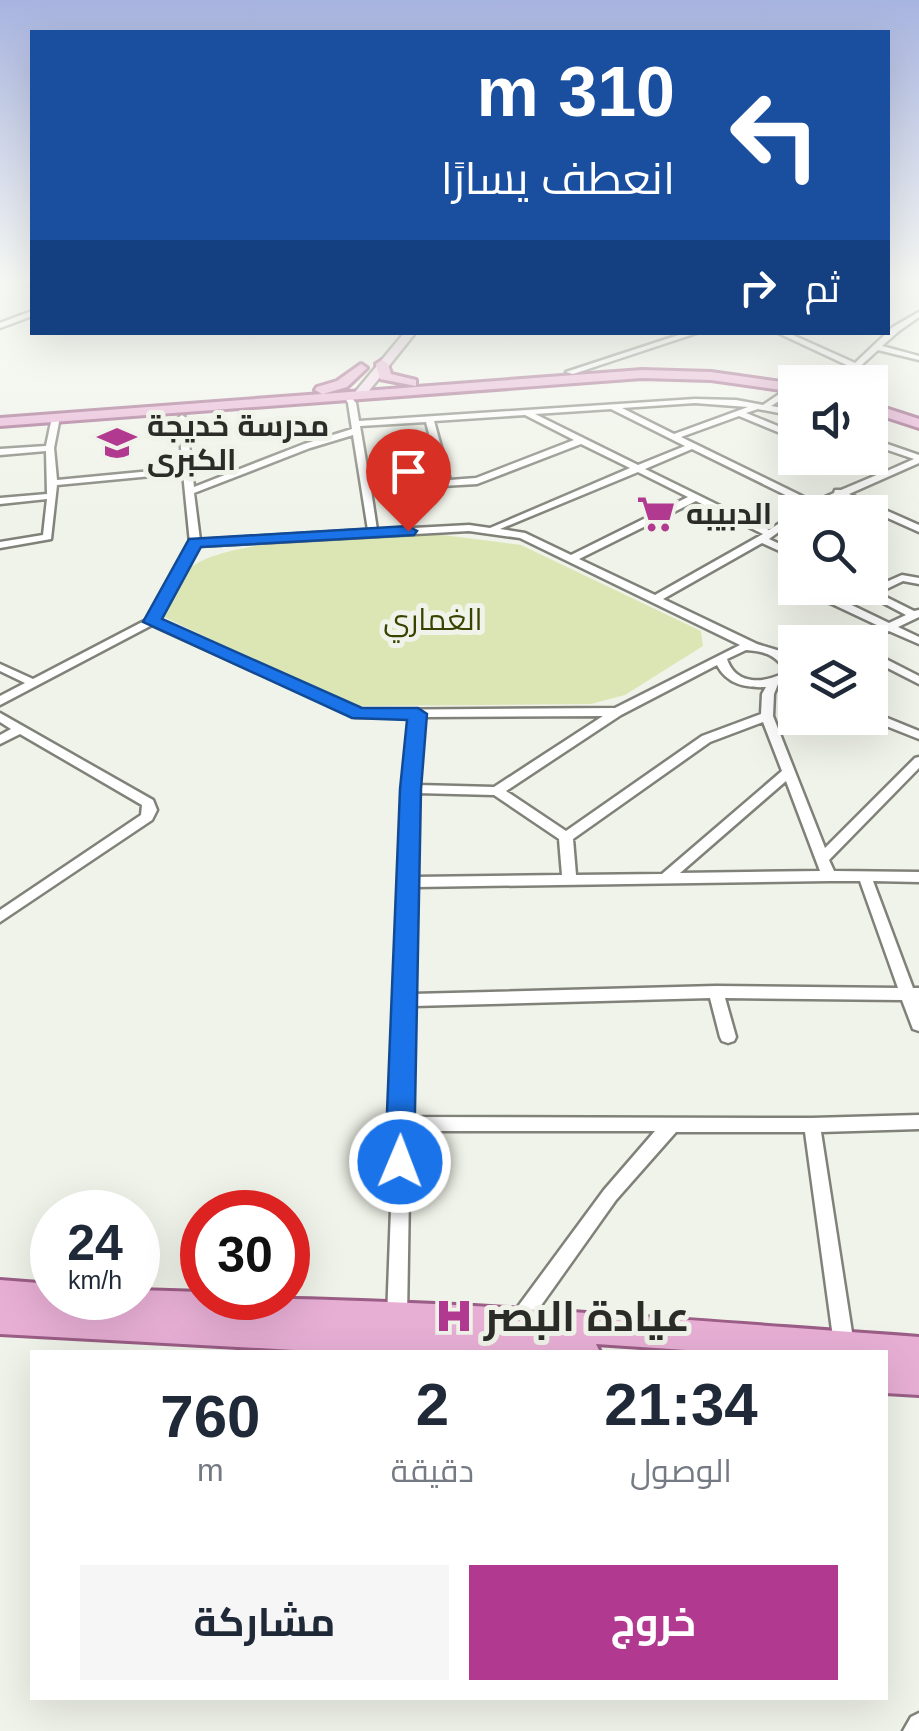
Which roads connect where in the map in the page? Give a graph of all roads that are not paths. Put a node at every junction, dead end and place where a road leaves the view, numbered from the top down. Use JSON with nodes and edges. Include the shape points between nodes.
{"nodes":[{"id":1,"x":369,"y":360,"type":"edge"},
{"id":2,"x":386,"y":360,"type":"edge"},
{"id":3,"x":608,"y":360,"type":"edge"},
{"id":4,"x":613,"y":360,"type":"edge"},
{"id":5,"x":382,"y":364,"type":"junction"},
{"id":6,"x":361,"y":368,"type":"junction"},
{"id":7,"x":626,"y":369,"type":"junction"},
{"id":8,"x":570,"y":372,"type":"junction"},
{"id":9,"x":778,"y":383,"type":"edge"},
{"id":10,"x":424,"y":384,"type":"junction"},
{"id":11,"x":778,"y":384,"type":"edge"},
{"id":12,"x":314,"y":392,"type":"junction"},
{"id":13,"x":354,"y":394,"type":"junction"},
{"id":14,"x":778,"y":396,"type":"edge"},
{"id":15,"x":198,"y":406,"type":"junction"},
{"id":16,"x":612,"y":406,"type":"junction"},
{"id":17,"x":763,"y":406,"type":"junction"},
{"id":18,"x":161,"y":409,"type":"junction"},
{"id":19,"x":778,"y":410,"type":"edge"},
{"id":20,"x":888,"y":410,"type":"edge"},
{"id":21,"x":527,"y":413,"type":"junction"},
{"id":22,"x":740,"y":413,"type":"junction"},
{"id":23,"x":56,"y":417,"type":"junction"},
{"id":24,"x":0,"y":418,"type":"edge"},
{"id":25,"x":182,"y":418,"type":"junction"},
{"id":26,"x":430,"y":420,"type":"junction"},
{"id":27,"x":919,"y":421,"type":"edge"},
{"id":28,"x":356,"y":428,"type":"junction"},
{"id":29,"x":778,"y":429,"type":"edge"},
{"id":30,"x":676,"y":436,"type":"junction"},
{"id":31,"x":583,"y":440,"type":"junction"},
{"id":32,"x":694,"y":446,"type":"junction"},
{"id":33,"x":888,"y":447,"type":"edge"},
{"id":34,"x":50,"y":448,"type":"junction"},
{"id":35,"x":0,"y":452,"type":"edge"},
{"id":36,"x":919,"y":459,"type":"edge"},
{"id":37,"x":639,"y":467,"type":"junction"},
{"id":38,"x":185,"y":470,"type":"junction"},
{"id":39,"x":888,"y":472,"type":"edge"},
{"id":40,"x":880,"y":475,"type":"edge"},
{"id":41,"x":53,"y":483,"type":"junction"},
{"id":42,"x":446,"y":484,"type":"junction"},
{"id":43,"x":366,"y":488,"type":"junction"},
{"id":44,"x":192,"y":492,"type":"junction"},
{"id":45,"x":838,"y":492,"type":"junction"},
{"id":46,"x":793,"y":495,"type":"edge"},
{"id":47,"x":831,"y":495,"type":"edge"},
{"id":48,"x":52,"y":496,"type":"junction"},
{"id":49,"x":696,"y":497,"type":"junction"},
{"id":50,"x":0,"y":501,"type":"edge"},
{"id":51,"x":494,"y":528,"type":"junction"},
{"id":52,"x":778,"y":528,"type":"edge"},
{"id":53,"x":919,"y":530,"type":"edge"},
{"id":54,"x":373,"y":533,"type":"junction"},
{"id":55,"x":766,"y":537,"type":"junction"},
{"id":56,"x":195,"y":543,"type":"junction"},
{"id":57,"x":778,"y":545,"type":"edge"},
{"id":58,"x":0,"y":546,"type":"edge"},
{"id":59,"x":574,"y":556,"type":"junction"},
{"id":60,"x":919,"y":581,"type":"edge"},
{"id":61,"x":888,"y":583,"type":"edge"},
{"id":62,"x":656,"y":598,"type":"junction"},
{"id":63,"x":888,"y":601,"type":"edge"},
{"id":64,"x":843,"y":605,"type":"edge"},
{"id":65,"x":916,"y":614,"type":"edge"},
{"id":66,"x":152,"y":622,"type":"junction"},
{"id":67,"x":883,"y":625,"type":"edge"},
{"id":68,"x":888,"y":627,"type":"edge"},
{"id":69,"x":888,"y":627,"type":"edge"},
{"id":70,"x":717,"y":628,"type":"junction"},
{"id":71,"x":919,"y":641,"type":"edge"},
{"id":72,"x":754,"y":647,"type":"junction"},
{"id":73,"x":723,"y":656,"type":"junction"},
{"id":74,"x":778,"y":658,"type":"edge"},
{"id":75,"x":888,"y":664,"type":"edge"},
{"id":76,"x":0,"y":667,"type":"edge"},
{"id":77,"x":690,"y":672,"type":"junction"},
{"id":78,"x":778,"y":676,"type":"edge"},
{"id":79,"x":730,"y":677,"type":"junction"},
{"id":80,"x":919,"y":681,"type":"edge"},
{"id":81,"x":33,"y":683,"type":"junction"},
{"id":82,"x":746,"y":683,"type":"junction"},
{"id":83,"x":778,"y":693,"type":"edge"},
{"id":84,"x":0,"y":701,"type":"edge"},
{"id":85,"x":617,"y":712,"type":"junction"},
{"id":86,"x":418,"y":714,"type":"junction"},
{"id":87,"x":767,"y":714,"type":"junction"},
{"id":88,"x":0,"y":717,"type":"edge"},
{"id":89,"x":888,"y":722,"type":"edge"},
{"id":90,"x":20,"y":729,"type":"junction"},
{"id":91,"x":919,"y":735,"type":"edge"},
{"id":92,"x":0,"y":740,"type":"edge"},
{"id":93,"x":919,"y":761,"type":"edge"},
{"id":94,"x":788,"y":772,"type":"junction"},
{"id":95,"x":410,"y":789,"type":"junction"},
{"id":96,"x":497,"y":792,"type":"junction"},
{"id":97,"x":566,"y":837,"type":"junction"},
{"id":98,"x":822,"y":860,"type":"junction"},
{"id":99,"x":829,"y":876,"type":"junction"},
{"id":100,"x":919,"y":876,"type":"edge"},
{"id":101,"x":865,"y":877,"type":"junction"},
{"id":102,"x":569,"y":878,"type":"junction"},
{"id":103,"x":666,"y":878,"type":"junction"},
{"id":104,"x":408,"y":882,"type":"junction"},
{"id":105,"x":0,"y":918,"type":"edge"},
{"id":106,"x":716,"y":992,"type":"junction"},
{"id":107,"x":913,"y":994,"type":"edge"},
{"id":108,"x":405,"y":1000,"type":"junction"},
{"id":109,"x":919,"y":1025,"type":"edge"},
{"id":110,"x":728,"y":1037,"type":"dead end"},
{"id":111,"x":919,"y":1122,"type":"edge"},
{"id":112,"x":400,"y":1124,"type":"junction"},
{"id":113,"x":672,"y":1124,"type":"junction"},
{"id":114,"x":812,"y":1126,"type":"junction"},
{"id":115,"x":0,"y":1294,"type":"edge"},
{"id":116,"x":0,"y":1319,"type":"edge"},
{"id":117,"x":518,"y":1323,"type":"junction"},
{"id":118,"x":396,"y":1328,"type":"junction"},
{"id":119,"x":568,"y":1350,"type":"edge"},
{"id":120,"x":845,"y":1350,"type":"edge"}],
"edges":[{"from":1,"to":6,"type":"street"},
{"from":2,"to":5,"type":"street"},
{"from":3,"to":8,"type":"street"},
{"from":4,"to":7,"type":"main road","via":[[611,365]]},
{"from":5,"to":10,"type":"main road","via":[[389,379]]},
{"from":5,"to":13,"type":"street"},
{"from":6,"to":12,"type":"main road","via":[[342,384]]},
{"from":6,"to":13,"type":"street"},
{"from":7,"to":8,"type":"main road"},
{"from":7,"to":9,"type":"main road","via":[[708,371]]},
{"from":8,"to":10,"type":"main road"},
{"from":10,"to":13,"type":"main road"},
{"from":11,"to":13,"type":"main road","via":[[642,374]]},
{"from":12,"to":13,"type":"main road"},
{"from":12,"to":24,"type":"main road"},
{"from":13,"to":15,"type":"main road"},
{"from":13,"to":28,"type":"street"},
{"from":14,"to":17,"type":"street"},
{"from":15,"to":18,"type":"main road"},
{"from":15,"to":25,"type":"street"},
{"from":16,"to":17,"type":"street"},
{"from":16,"to":21,"type":"street"},
{"from":16,"to":30,"type":"street"},
{"from":17,"to":19,"type":"street"},
{"from":17,"to":22,"type":"street"},
{"from":18,"to":23,"type":"main road"},
{"from":18,"to":25,"type":"street"},
{"from":20,"to":27,"type":"main road"},
{"from":21,"to":26,"type":"street"},
{"from":21,"to":31,"type":"street"},
{"from":22,"to":29,"type":"street"},
{"from":22,"to":30,"type":"street"},
{"from":23,"to":24,"type":"main road"},
{"from":23,"to":34,"type":"street"},
{"from":25,"to":38,"type":"street"},
{"from":26,"to":28,"type":"street"},
{"from":26,"to":42,"type":"street"},
{"from":28,"to":43,"type":"street"},
{"from":28,"to":44,"type":"street"},
{"from":30,"to":32,"type":"street"},
{"from":31,"to":37,"type":"street"},
{"from":31,"to":42,"type":"street","via":[[488,478]]},
{"from":32,"to":37,"type":"street"},
{"from":32,"to":46,"type":"street"},
{"from":33,"to":36,"type":"street"},
{"from":34,"to":35,"type":"street"},
{"from":34,"to":41,"type":"street"},
{"from":36,"to":39,"type":"street"},
{"from":37,"to":49,"type":"street"},
{"from":37,"to":51,"type":"street"},
{"from":38,"to":41,"type":"street"},
{"from":38,"to":44,"type":"street"},
{"from":40,"to":45,"type":"street"},
{"from":41,"to":48,"type":"street"},
{"from":42,"to":43,"type":"street"},
{"from":43,"to":54,"type":"street"},
{"from":44,"to":56,"type":"street"},
{"from":45,"to":47,"type":"street"},
{"from":45,"to":53,"type":"street"},
{"from":48,"to":50,"type":"street"},
{"from":48,"to":58,"type":"street","via":[[48,537]]},
{"from":49,"to":55,"type":"street"},
{"from":49,"to":59,"type":"street"},
{"from":51,"to":54,"type":"street"},
{"from":51,"to":59,"type":"street"},
{"from":52,"to":55,"type":"street"},
{"from":54,"to":56,"type":"street"},
{"from":55,"to":57,"type":"street"},
{"from":55,"to":62,"type":"street"},
{"from":56,"to":66,"type":"street"},
{"from":59,"to":62,"type":"street"},
{"from":60,"to":61,"type":"street"},
{"from":62,"to":70,"type":"street"},
{"from":63,"to":65,"type":"street"},
{"from":64,"to":67,"type":"street"},
{"from":65,"to":68,"type":"street"},
{"from":66,"to":81,"type":"street"},
{"from":66,"to":86,"type":"street","via":[[358,714]]},
{"from":69,"to":71,"type":"street"},
{"from":70,"to":72,"type":"street"},
{"from":70,"to":73,"type":"street"},
{"from":72,"to":73,"type":"street"},
{"from":72,"to":74,"type":"street"},
{"from":73,"to":77,"type":"street"},
{"from":73,"to":79,"type":"street"},
{"from":75,"to":80,"type":"street"},
{"from":76,"to":81,"type":"street"},
{"from":77,"to":79,"type":"street"},
{"from":77,"to":85,"type":"street"},
{"from":78,"to":82,"type":"street"},
{"from":79,"to":82,"type":"street"},
{"from":81,"to":84,"type":"street"},
{"from":82,"to":87,"type":"street"},
{"from":83,"to":87,"type":"street"},
{"from":85,"to":86,"type":"street"},
{"from":85,"to":96,"type":"street"},
{"from":86,"to":95,"type":"street"},
{"from":87,"to":94,"type":"street"},
{"from":87,"to":97,"type":"street","via":[[706,739]]},
{"from":88,"to":90,"type":"street"},
{"from":89,"to":91,"type":"street"},
{"from":90,"to":92,"type":"street"},
{"from":90,"to":105,"type":"street","via":[[100,772],[148,802],[150,810]]},
{"from":93,"to":98,"type":"street"},
{"from":94,"to":98,"type":"street"},
{"from":94,"to":103,"type":"street"},
{"from":95,"to":96,"type":"street"},
{"from":95,"to":104,"type":"street"},
{"from":96,"to":97,"type":"street"},
{"from":97,"to":102,"type":"street"},
{"from":98,"to":99,"type":"street"},
{"from":99,"to":101,"type":"street"},
{"from":99,"to":103,"type":"street"},
{"from":100,"to":101,"type":"street"},
{"from":101,"to":107,"type":"street"},
{"from":102,"to":103,"type":"street"},
{"from":102,"to":104,"type":"street"},
{"from":104,"to":108,"type":"street"},
{"from":106,"to":107,"type":"street"},
{"from":106,"to":108,"type":"street"},
{"from":106,"to":110,"type":"street"},
{"from":107,"to":109,"type":"street"},
{"from":108,"to":112,"type":"street"},
{"from":111,"to":114,"type":"street"},
{"from":112,"to":113,"type":"street"},
{"from":112,"to":118,"type":"street"},
{"from":113,"to":114,"type":"street"},
{"from":113,"to":117,"type":"street"},
{"from":114,"to":120,"type":"street"},
{"from":115,"to":118,"type":"main road"},
{"from":116,"to":118,"type":"main road"},
{"from":117,"to":118,"type":"main road"},
{"from":117,"to":120,"type":"main road"},
{"from":118,"to":119,"type":"main road"}]}
